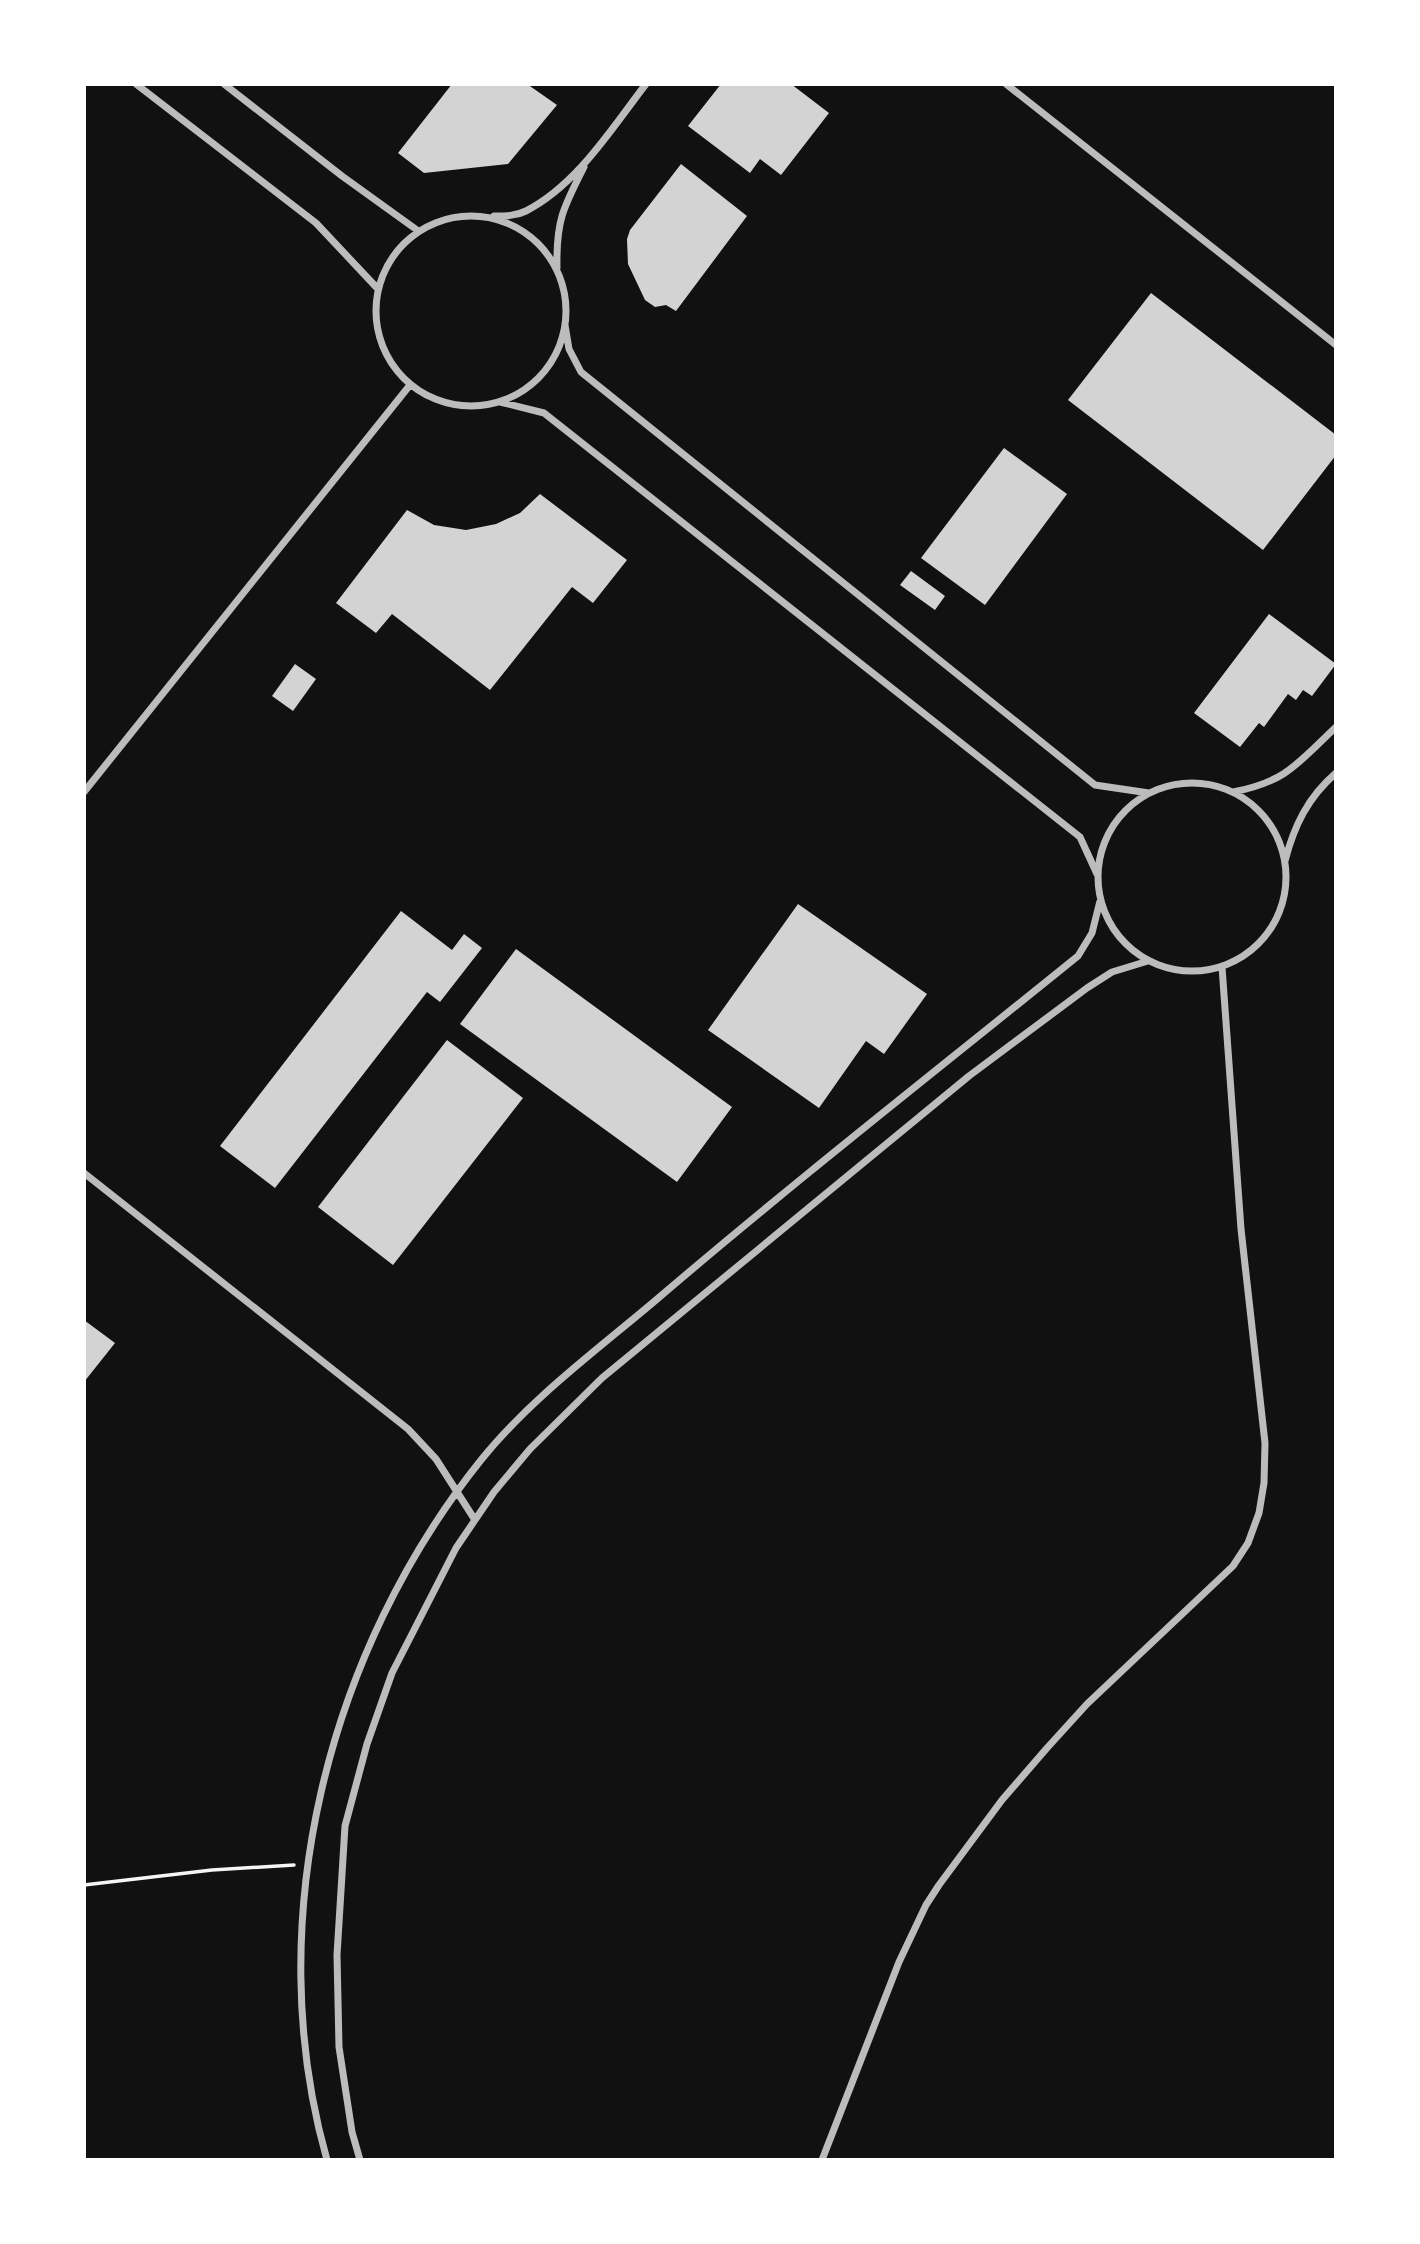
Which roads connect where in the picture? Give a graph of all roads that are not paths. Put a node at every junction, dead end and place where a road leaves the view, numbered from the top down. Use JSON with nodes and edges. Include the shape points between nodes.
{"nodes":[{"id":1,"x":136,"y":84,"type":"edge"},
{"id":2,"x":224,"y":84,"type":"edge"},
{"id":3,"x":646,"y":84,"type":"edge"},
{"id":4,"x":1006,"y":84,"type":"edge"},
{"id":5,"x":587,"y":160,"type":"junction"},
{"id":6,"x":488,"y":216,"type":"junction"},
{"id":7,"x":417,"y":230,"type":"junction"},
{"id":8,"x":556,"y":268,"type":"junction"},
{"id":9,"x":378,"y":289,"type":"junction"},
{"id":10,"x":565,"y":325,"type":"junction"},
{"id":11,"x":1336,"y":345,"type":"edge"},
{"id":12,"x":410,"y":385,"type":"junction"},
{"id":13,"x":500,"y":402,"type":"junction"},
{"id":14,"x":1336,"y":727,"type":"edge"},
{"id":15,"x":1336,"y":773,"type":"edge"},
{"id":16,"x":84,"y":792,"type":"edge"},
{"id":17,"x":1233,"y":792,"type":"junction"},
{"id":18,"x":1149,"y":793,"type":"junction"},
{"id":19,"x":1285,"y":862,"type":"junction"},
{"id":20,"x":1097,"y":874,"type":"junction"},
{"id":21,"x":1100,"y":901,"type":"junction"},
{"id":22,"x":1149,"y":961,"type":"junction"},
{"id":23,"x":1222,"y":967,"type":"junction"},
{"id":24,"x":84,"y":1173,"type":"edge"},
{"id":25,"x":458,"y":1490,"type":"junction"},
{"id":26,"x":475,"y":1520,"type":"junction"},
{"id":27,"x":327,"y":2160,"type":"edge"},
{"id":28,"x":360,"y":2160,"type":"edge"},
{"id":29,"x":822,"y":2160,"type":"edge"}],
"edges":[{"from":1,"to":9,"type":"street","via":[[316,223]]},
{"from":2,"to":7,"type":"street"},
{"from":3,"to":5,"type":"street"},
{"from":4,"to":11,"type":"street"},
{"from":5,"to":6,"type":"street","via":[[525,212]]},
{"from":5,"to":8,"type":"street","via":[[561,213]]},
{"from":6,"to":7,"type":"street","via":[[459,216]]},
{"from":6,"to":8,"type":"street","via":[[517,227],[542,247]]},
{"from":7,"to":9,"type":"street","via":[[400,246]]},
{"from":8,"to":10,"type":"street","via":[[565,296]]},
{"from":9,"to":12,"type":"street","via":[[376,328],[391,364]]},
{"from":10,"to":13,"type":"street","via":[[559,349],[543,373]]},
{"from":10,"to":18,"type":"street","via":[[580,372],[1095,785]]},
{"from":12,"to":13,"type":"street","via":[[431,398],[471,406]]},
{"from":12,"to":16,"type":"street"},
{"from":13,"to":20,"type":"street","via":[[544,413],[1080,838]]},
{"from":14,"to":17,"type":"street","via":[[1280,778]]},
{"from":15,"to":19,"type":"street","via":[[1312,798],[1294,827]]},
{"from":17,"to":18,"type":"street","via":[[1196,784]]},
{"from":17,"to":19,"type":"street","via":[[1267,821]]},
{"from":18,"to":20,"type":"street","via":[[1113,825],[1101,845]]},
{"from":19,"to":23,"type":"street","via":[[1286,888],[1279,914],[1265,937],[1246,955]]},
{"from":20,"to":21,"type":"street"},
{"from":21,"to":22,"type":"street","via":[[1119,936]]},
{"from":21,"to":25,"type":"street","via":[[1092,933],[1078,956],[726,1240],[539,1399]]},
{"from":22,"to":23,"type":"street","via":[[1172,970]]},
{"from":22,"to":26,"type":"street","via":[[1112,972],[1087,988],[969,1076],[768,1239],[602,1378],[530,1449]]},
{"from":23,"to":29,"type":"street","via":[[1241,1229],[1265,1443],[1259,1513],[1233,1566],[1071,1721],[1002,1800],[939,1885],[899,1962]]},
{"from":24,"to":25,"type":"street","via":[[408,1429]]},
{"from":25,"to":26,"type":"street"},
{"from":25,"to":27,"type":"street","via":[[411,1563],[350,1687],[328,1760],[309,1866],[301,1951],[303,2038]]},
{"from":26,"to":28,"type":"street","via":[[419,1615],[392,1673],[345,1826],[337,1955],[339,2047]]}]}
